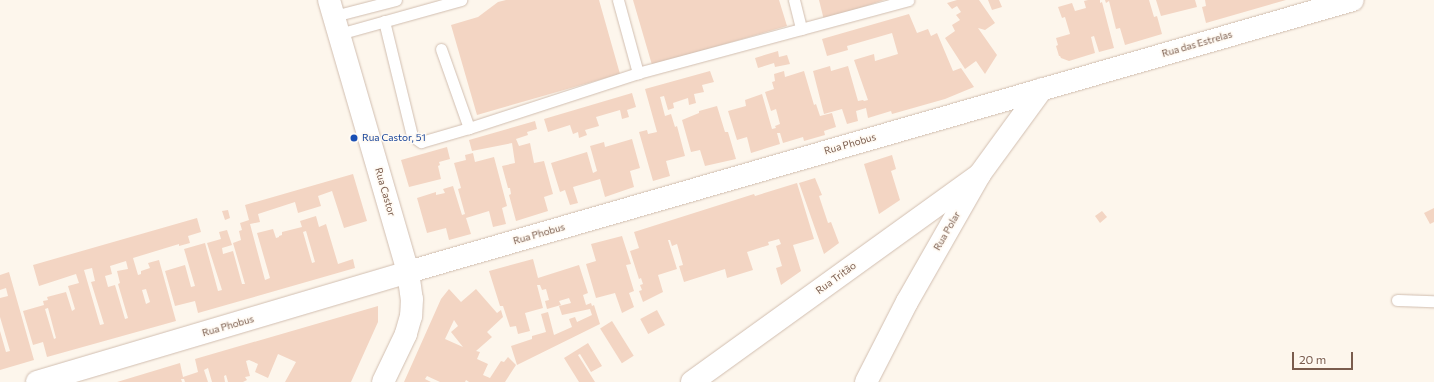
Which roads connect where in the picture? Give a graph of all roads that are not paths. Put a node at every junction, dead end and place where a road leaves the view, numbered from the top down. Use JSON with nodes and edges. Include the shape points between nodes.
{"nodes":[{"id":1,"x":396,"y":0,"type":"edge"},
{"id":2,"x":461,"y":0,"type":"edge"},
{"id":3,"x":618,"y":0,"type":"edge"},
{"id":4,"x":794,"y":0,"type":"edge"},
{"id":5,"x":908,"y":0,"type":"edge"},
{"id":6,"x":1353,"y":0,"type":"edge"},
{"id":7,"x":379,"y":2,"type":"edge"},
{"id":8,"x":334,"y":16,"type":"edge"},
{"id":9,"x":384,"y":22,"type":"junction"},
{"id":10,"x":801,"y":29,"type":"junction"},
{"id":11,"x":441,"y":49,"type":"dead end"},
{"id":12,"x":638,"y":73,"type":"junction"},
{"id":13,"x":1042,"y":89,"type":"junction"},
{"id":14,"x":469,"y":128,"type":"junction"},
{"id":15,"x":980,"y":174,"type":"junction"},
{"id":16,"x":408,"y":272,"type":"junction"},
{"id":17,"x":1397,"y":300,"type":"dead end"},
{"id":18,"x":1434,"y":301,"type":"edge"},
{"id":19,"x":37,"y":382,"type":"edge"},
{"id":20,"x":383,"y":382,"type":"edge"},
{"id":21,"x":692,"y":382,"type":"edge"},
{"id":22,"x":866,"y":382,"type":"edge"}],
"edges":[{"from":1,"to":7,"type":"lane"},
{"from":2,"to":9,"type":"lane"},
{"from":3,"to":12,"type":"lane"},
{"from":4,"to":10,"type":"lane"},
{"from":5,"to":10,"type":"lane"},
{"from":6,"to":13,"type":"street","name":"Rua das Estrelas"},
{"from":7,"to":8,"type":"lane"},
{"from":8,"to":9,"type":"lane"},
{"from":8,"to":16,"type":"street","name":"Rua Castor"},
{"from":9,"to":14,"type":"lane","via":[[412,136],[421,142]]},
{"from":10,"to":12,"type":"lane"},
{"from":11,"to":14,"type":"lane"},
{"from":12,"to":14,"type":"lane"},
{"from":13,"to":15,"type":"street","name":"Rua Polar"},
{"from":13,"to":16,"type":"street","name":"Rua Phobus"},
{"from":15,"to":21,"type":"street","name":"Rua Tritão"},
{"from":15,"to":22,"type":"street","name":"Rua Polar"},
{"from":16,"to":19,"type":"street","name":"Rua Phobus"},
{"from":16,"to":20,"type":"street","name":"Rua Castor","via":[[412,298],[411,316],[406,334]]},
{"from":17,"to":18,"type":"lane"}]}
